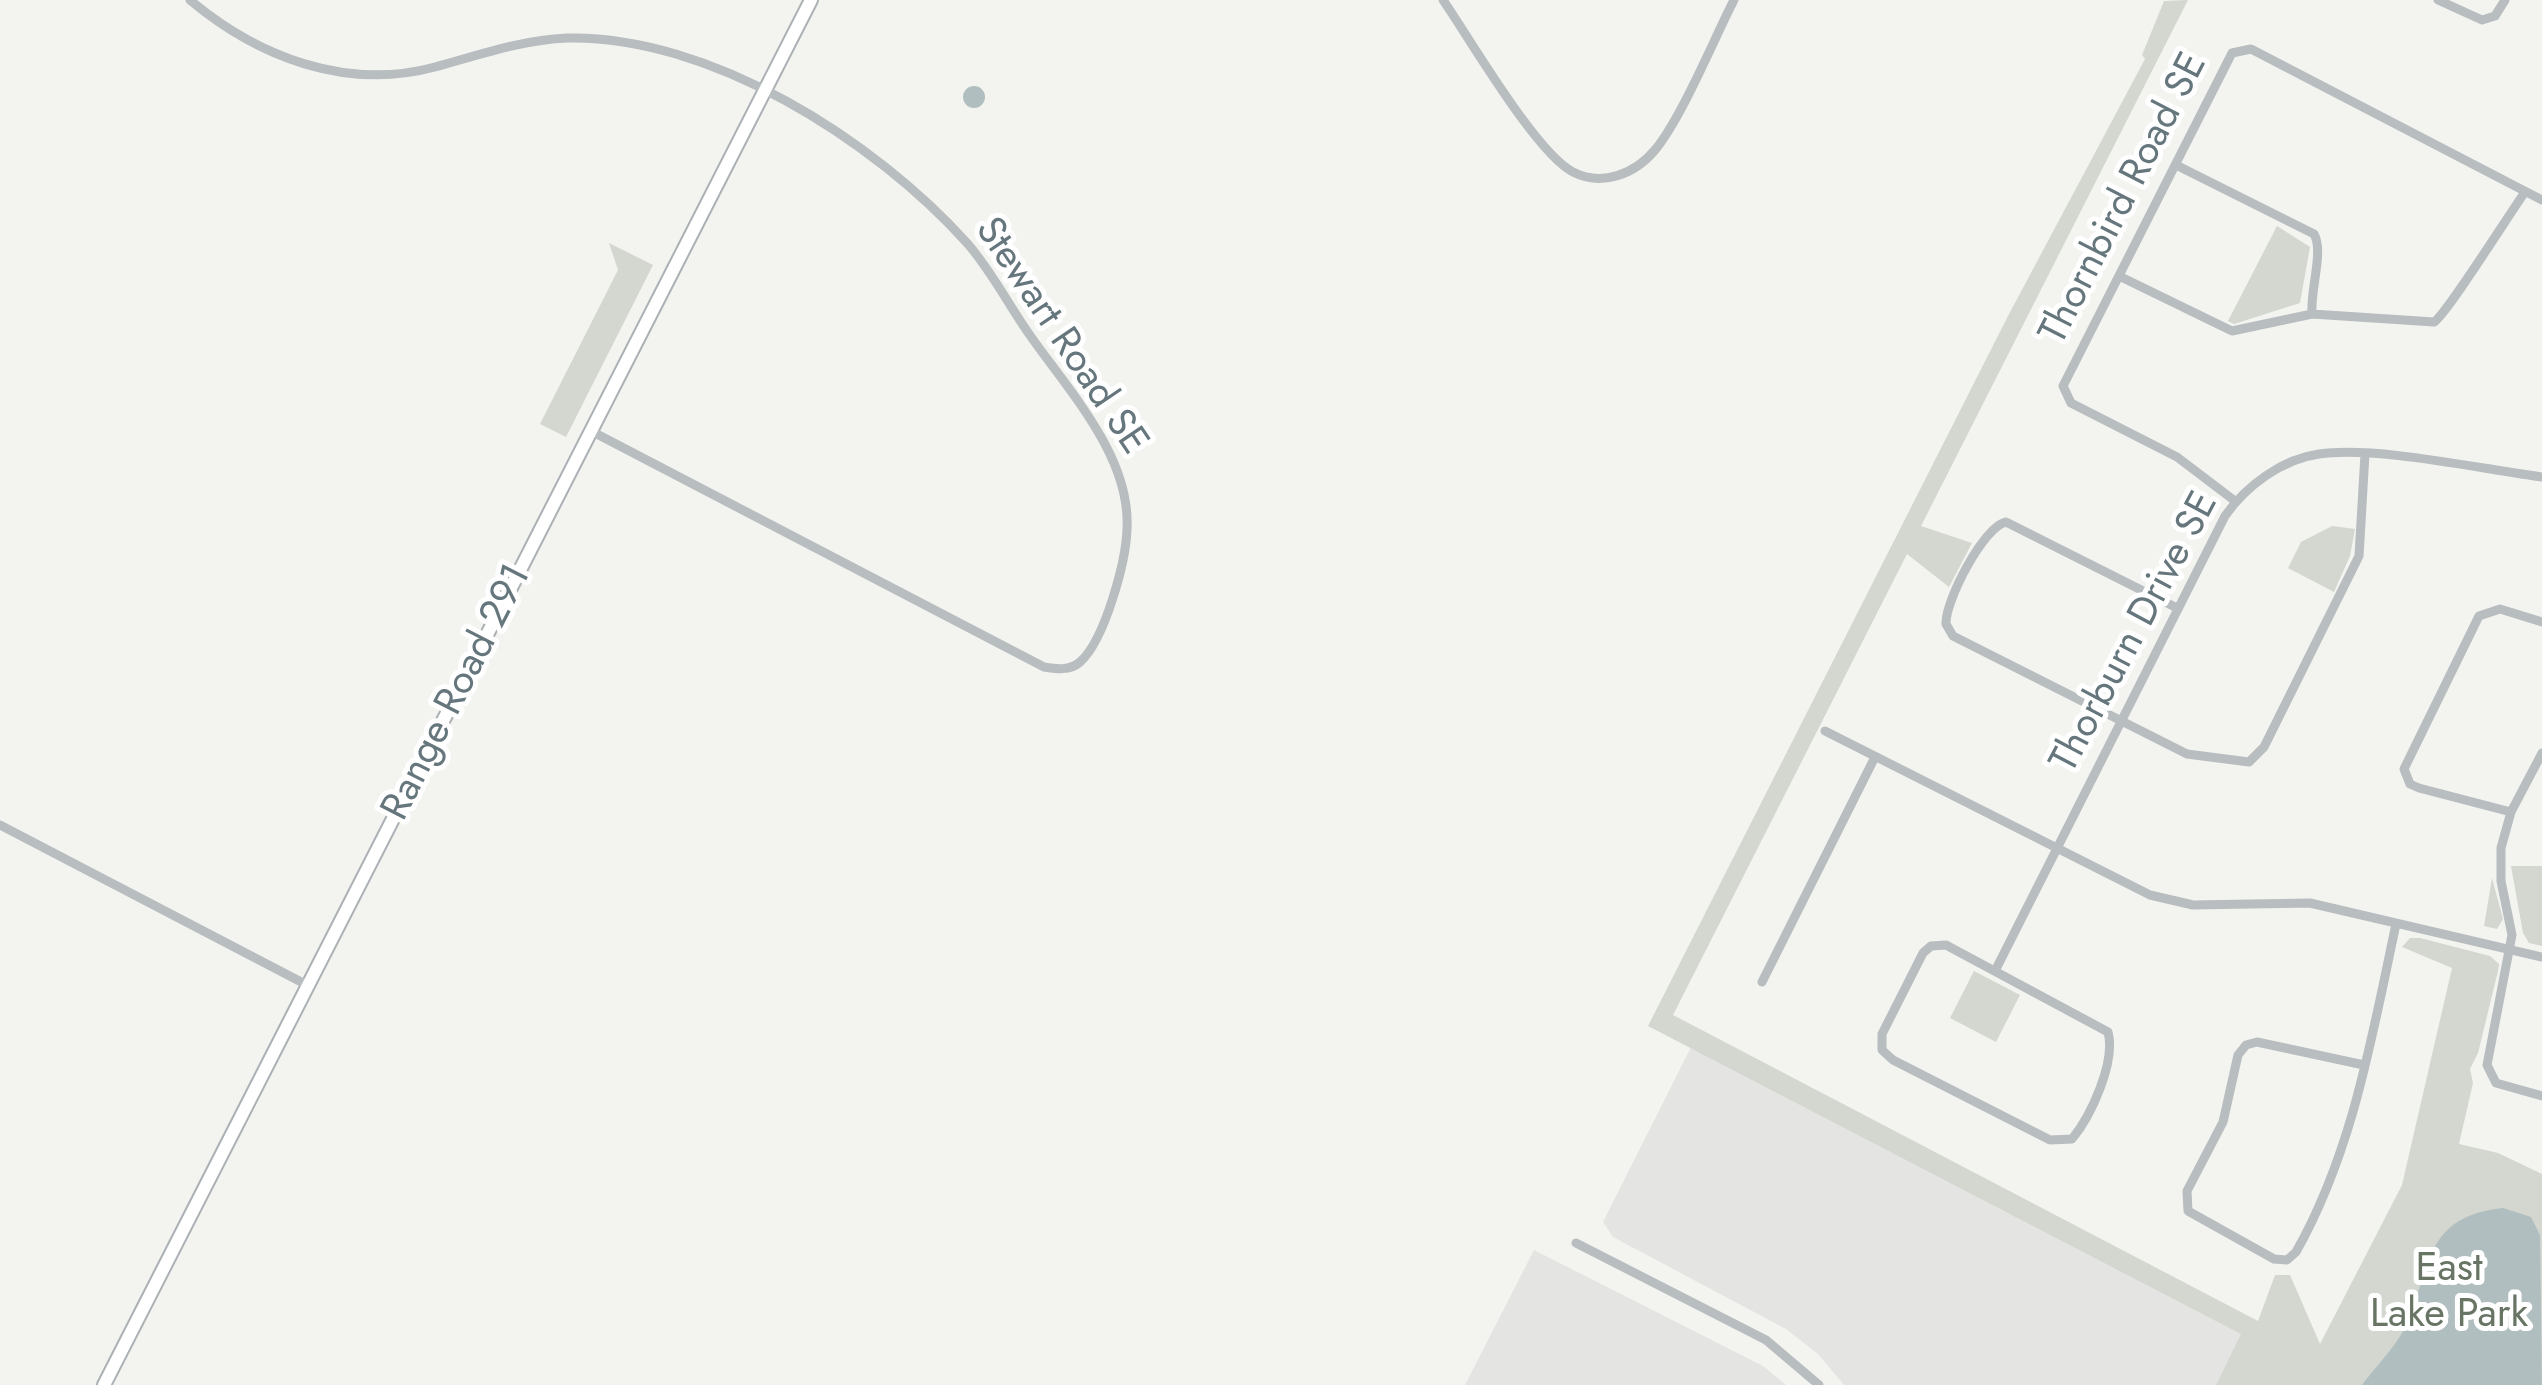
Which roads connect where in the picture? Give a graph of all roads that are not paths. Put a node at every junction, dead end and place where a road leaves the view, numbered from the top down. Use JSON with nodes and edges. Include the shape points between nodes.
{"nodes":[{"id":1,"x":190,"y":0,"type":"edge"},
{"id":2,"x":811,"y":0,"type":"edge"},
{"id":3,"x":1444,"y":0,"type":"edge"},
{"id":4,"x":1734,"y":0,"type":"edge"},
{"id":5,"x":2438,"y":0,"type":"edge"},
{"id":6,"x":2505,"y":0,"type":"edge"},
{"id":7,"x":764,"y":91,"type":"junction"},
{"id":8,"x":2176,"y":164,"type":"junction"},
{"id":9,"x":2526,"y":192,"type":"junction"},
{"id":10,"x":2542,"y":200,"type":"edge"},
{"id":11,"x":2118,"y":276,"type":"junction"},
{"id":12,"x":2312,"y":314,"type":"junction"},
{"id":13,"x":594,"y":432,"type":"junction"},
{"id":14,"x":2365,"y":454,"type":"junction"},
{"id":15,"x":2542,"y":476,"type":"edge"},
{"id":16,"x":2235,"y":502,"type":"junction"},
{"id":17,"x":2176,"y":608,"type":"junction"},
{"id":18,"x":2542,"y":622,"type":"edge"},
{"id":19,"x":2121,"y":722,"type":"junction"},
{"id":20,"x":1825,"y":731,"type":"dead end"},
{"id":21,"x":2542,"y":753,"type":"edge"},
{"id":22,"x":1876,"y":757,"type":"junction"},
{"id":23,"x":2511,"y":812,"type":"junction"},
{"id":24,"x":0,"y":825,"type":"edge"},
{"id":25,"x":2056,"y":849,"type":"junction"},
{"id":26,"x":2396,"y":924,"type":"junction"},
{"id":27,"x":2511,"y":950,"type":"junction"},
{"id":28,"x":2542,"y":957,"type":"edge"},
{"id":29,"x":1995,"y":970,"type":"junction"},
{"id":30,"x":1762,"y":982,"type":"dead end"},
{"id":31,"x":307,"y":985,"type":"junction"},
{"id":32,"x":2364,"y":1066,"type":"junction"},
{"id":33,"x":2542,"y":1096,"type":"edge"},
{"id":34,"x":1576,"y":1242,"type":"dead end"},
{"id":35,"x":104,"y":1385,"type":"edge"},
{"id":36,"x":1820,"y":1385,"type":"edge"}],
"edges":[{"from":1,"to":7,"type":"street","via":[[264,50],[319,69],[408,72],[491,49],[570,38],[653,46]]},
{"from":2,"to":7,"type":"street","name":"Range Road 291"},
{"from":3,"to":4,"type":"street","via":[[1547,150],[1570,170],[1609,178],[1632,171],[1656,149]]},
{"from":5,"to":6,"type":"street","via":[[2482,20]]},
{"from":7,"to":13,"type":"street","name":"Range Road 291"},
{"from":7,"to":13,"type":"street","name":"Stewart Road SE","via":[[874,158],[969,246],[1084,414],[1113,458],[1128,509],[1110,607],[1080,662],[1064,670],[1044,667]]},
{"from":8,"to":9,"type":"street","name":"Thornbird Road SE","via":[[2228,58],[2252,49]]},
{"from":8,"to":11,"type":"street","name":"Thornbird Road SE"},
{"from":8,"to":12,"type":"street","via":[[2314,234],[2320,246]]},
{"from":9,"to":10,"type":"street","name":"Thornbird Road SE"},
{"from":9,"to":12,"type":"street","via":[[2439,319]]},
{"from":11,"to":12,"type":"street","via":[[2232,332]]},
{"from":11,"to":16,"type":"street","name":"Thornbird Road SE","via":[[2065,381],[2066,398],[2177,457]]},
{"from":13,"to":31,"type":"street","name":"Range Road 291"},
{"from":14,"to":15,"type":"street","name":"Thorburn Drive SE"},
{"from":14,"to":16,"type":"street","name":"Thorburn Drive SE","via":[[2299,460]]},
{"from":14,"to":19,"type":"street","via":[[2359,556],[2258,755],[2242,762],[2204,758]]},
{"from":16,"to":17,"type":"street","name":"Thorburn Drive SE"},
{"from":17,"to":19,"type":"street","name":"Thorburn Drive SE"},
{"from":17,"to":19,"type":"street","via":[[2006,522],[1988,530],[1948,608],[1953,636]]},
{"from":18,"to":23,"type":"street","via":[[2500,609],[2479,616],[2404,769],[2419,788]]},
{"from":19,"to":25,"type":"street","name":"Thorburn Drive SE"},
{"from":20,"to":22,"type":"street"},
{"from":21,"to":23,"type":"street"},
{"from":22,"to":25,"type":"street"},
{"from":22,"to":30,"type":"street"},
{"from":23,"to":27,"type":"street","via":[[2500,864]]},
{"from":24,"to":31,"type":"street"},
{"from":25,"to":26,"type":"street","via":[[2170,901],[2288,900]]},
{"from":25,"to":29,"type":"street","name":"Thorburn Drive SE"},
{"from":26,"to":27,"type":"street"},
{"from":26,"to":32,"type":"street"},
{"from":27,"to":28,"type":"street"},
{"from":27,"to":33,"type":"street","via":[[2487,1073],[2496,1084]]},
{"from":29,"to":29,"type":"street","via":[[2108,1032],[2102,1076],[2072,1139],[2050,1140],[1882,1050],[1882,1034],[1931,946],[1946,945]]},
{"from":31,"to":35,"type":"street","name":"Range Road 291"},
{"from":32,"to":32,"type":"street","via":[[2337,1172],[2292,1256],[2274,1259],[2188,1211],[2187,1191],[2223,1122],[2246,1045],[2258,1042]]},
{"from":34,"to":36,"type":"street","via":[[1766,1340]]}]}
